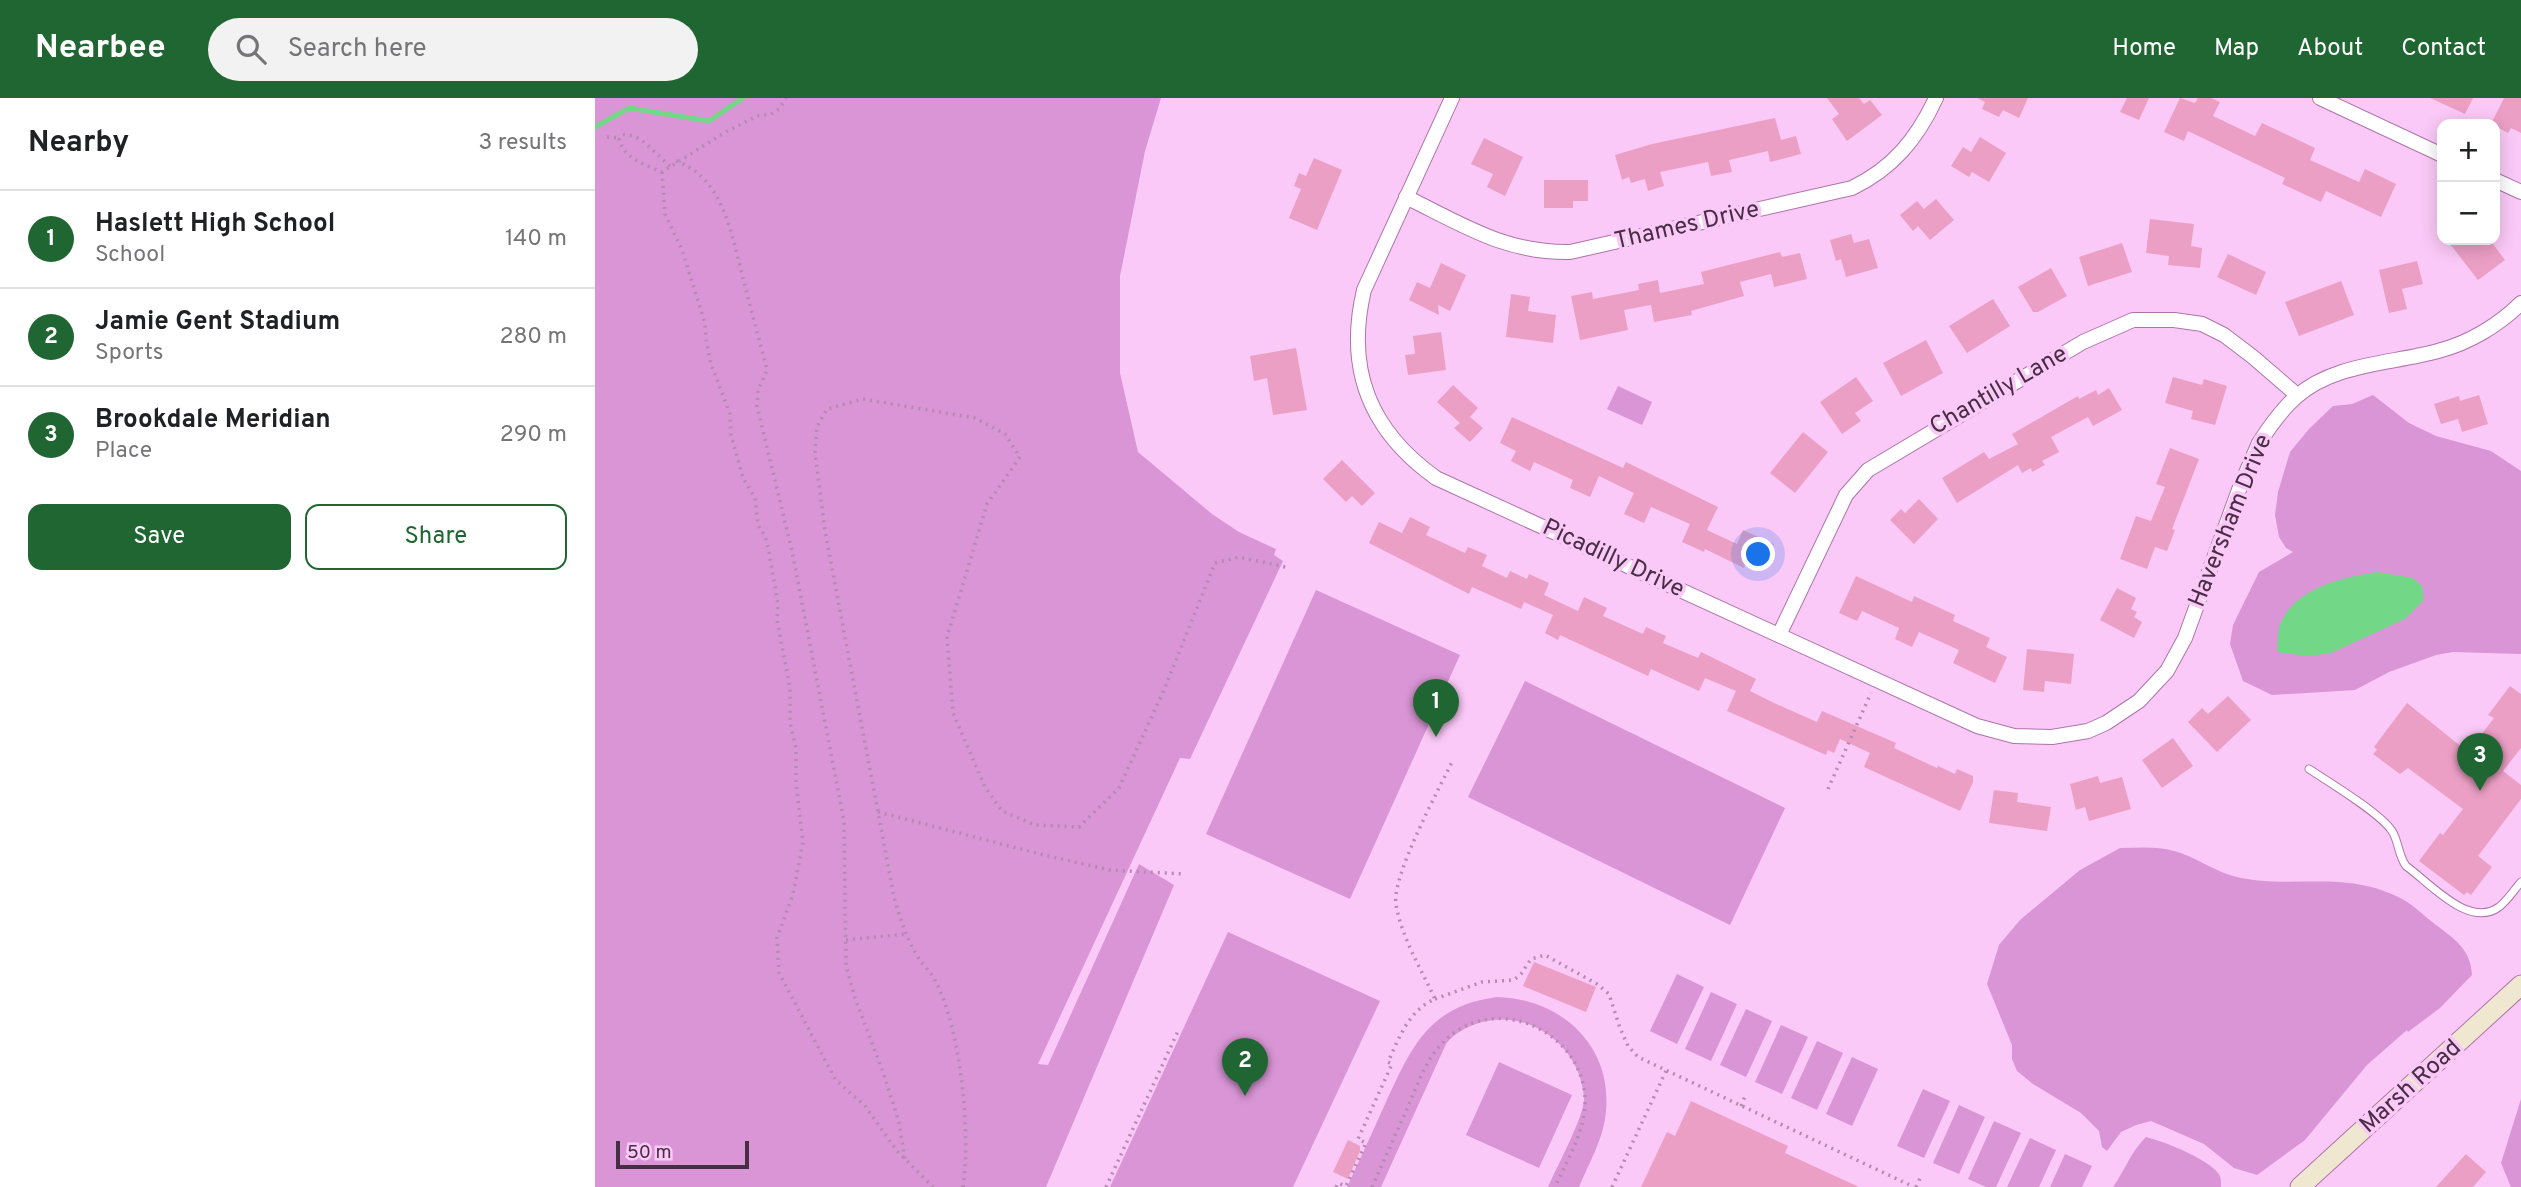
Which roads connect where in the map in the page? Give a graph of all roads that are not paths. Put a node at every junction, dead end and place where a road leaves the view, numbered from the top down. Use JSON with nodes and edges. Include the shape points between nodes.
{"nodes":[{"id":1,"x":1452,"y":98,"type":"edge"},
{"id":2,"x":1935,"y":98,"type":"edge"},
{"id":3,"x":2320,"y":98,"type":"edge"},
{"id":4,"x":2437,"y":153,"type":"edge"},
{"id":5,"x":2499,"y":182,"type":"edge"},
{"id":6,"x":2521,"y":192,"type":"edge"},
{"id":7,"x":1406,"y":197,"type":"junction"},
{"id":8,"x":2521,"y":303,"type":"edge"},
{"id":9,"x":2297,"y":395,"type":"junction"},
{"id":10,"x":1779,"y":635,"type":"junction"},
{"id":11,"x":2088,"y":731,"type":"joint"},
{"id":12,"x":2309,"y":769,"type":"dead end"},
{"id":13,"x":2521,"y":882,"type":"edge"},
{"id":14,"x":2521,"y":985,"type":"edge"},
{"id":15,"x":2300,"y":1187,"type":"edge"}],
"edges":[{"from":1,"to":7,"type":"street","name":"Picadilly Drive"},
{"from":2,"to":7,"type":"street","name":"Thames Drive","via":[[1905,150],[1852,188],[1570,252],[1534,251],[1495,241]]},
{"from":3,"to":4,"type":"street"},
{"from":5,"to":6,"type":"street"},
{"from":7,"to":10,"type":"street","name":"Picadilly Drive","via":[[1364,290],[1357,331],[1365,391],[1393,441],[1436,478]]},
{"from":8,"to":9,"type":"street","name":"Haversham Drive","via":[[2505,319],[2450,347],[2330,376]]},
{"from":9,"to":10,"type":"street","name":"Chantilly Lane","via":[[2224,335],[2202,324],[2133,320],[2083,342],[1868,470],[1840,505]]},
{"from":9,"to":11,"type":"street","name":"Haversham Drive","via":[[2259,443],[2179,653],[2139,701]]},
{"from":10,"to":11,"type":"street","name":"Picadilly Drive","via":[[1995,732],[2052,737]]},
{"from":12,"to":13,"type":"lane","via":[[2385,823],[2406,866],[2463,910],[2480,913],[2497,908]]},
{"from":14,"to":15,"type":"main road","name":"Marsh Road"}]}
